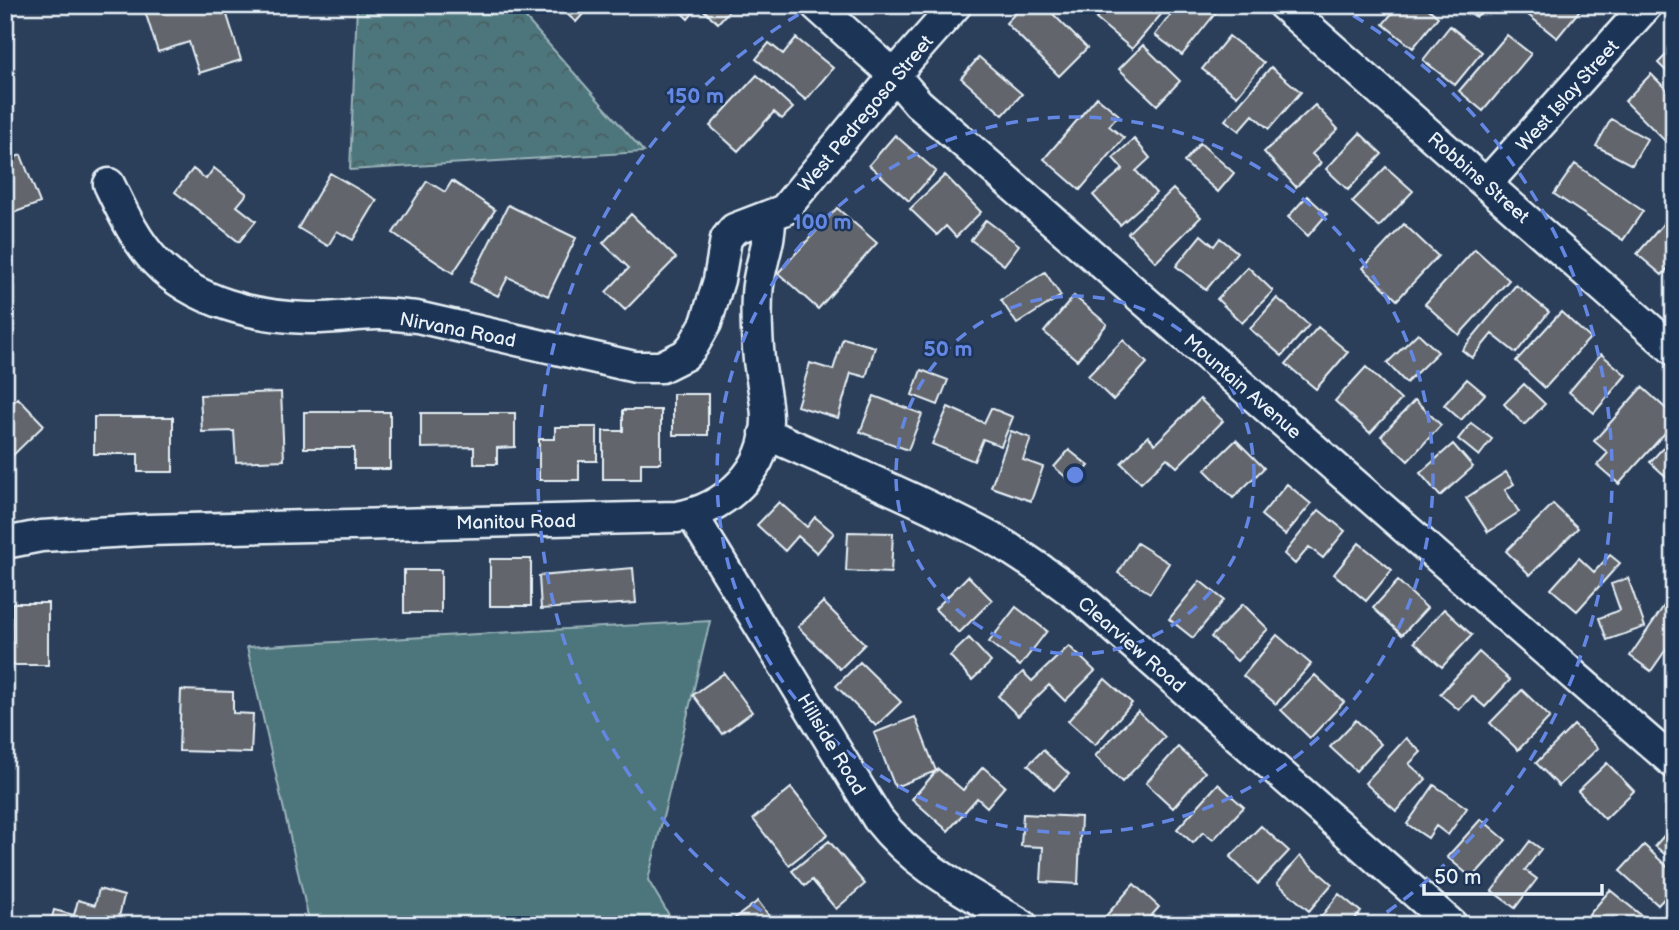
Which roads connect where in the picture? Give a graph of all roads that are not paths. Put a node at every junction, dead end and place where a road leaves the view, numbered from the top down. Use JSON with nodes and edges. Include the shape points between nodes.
{"nodes":[{"id":1,"x":816,"y":5,"type":"edge"},
{"id":2,"x":956,"y":5,"type":"edge"},
{"id":3,"x":1283,"y":5,"type":"edge"},
{"id":4,"x":1647,"y":5,"type":"edge"},
{"id":5,"x":895,"y":76,"type":"junction"},
{"id":6,"x":109,"y":184,"type":"dead end"},
{"id":7,"x":1486,"y":184,"type":"junction"},
{"id":8,"x":770,"y":216,"type":"junction"},
{"id":9,"x":1674,"y":350,"type":"edge"},
{"id":10,"x":765,"y":433,"type":"junction"},
{"id":11,"x":692,"y":515,"type":"junction"},
{"id":12,"x":5,"y":543,"type":"edge"},
{"id":13,"x":1674,"y":763,"type":"edge"},
{"id":14,"x":1022,"y":925,"type":"edge"},
{"id":15,"x":1452,"y":925,"type":"edge"}],
"edges":[{"from":1,"to":5,"type":"street","name":"Mountain Avenue"},
{"from":2,"to":5,"type":"street","name":"West Pedregosa Street"},
{"from":3,"to":7,"type":"street","name":"Robbins Street"},
{"from":4,"to":7,"type":"street","name":"West Islay Street"},
{"from":5,"to":8,"type":"street","name":"West Pedregosa Street","via":[[785,209]]},
{"from":5,"to":13,"type":"street","name":"Mountain Avenue","via":[[929,112]]},
{"from":6,"to":8,"type":"street","name":"Nirvana Road","via":[[156,262],[180,282],[234,307],[309,318],[416,317],[648,369],[673,362],[693,346],[706,323],[726,239],[734,229]]},
{"from":7,"to":9,"type":"street","name":"Robbins Street"},
{"from":8,"to":10,"type":"street","name":"Manitou Road","via":[[771,236],[757,293]]},
{"from":10,"to":11,"type":"street","name":"Manitou Road","via":[[758,457],[741,484],[717,504]]},
{"from":10,"to":15,"type":"street","name":"Clearview Road","via":[[948,516],[1032,563],[1083,600]]},
{"from":11,"to":12,"type":"street","name":"Manitou Road","via":[[147,530],[41,536]]},
{"from":11,"to":14,"type":"street","name":"Hillside Road","via":[[894,840],[924,866]]}]}
